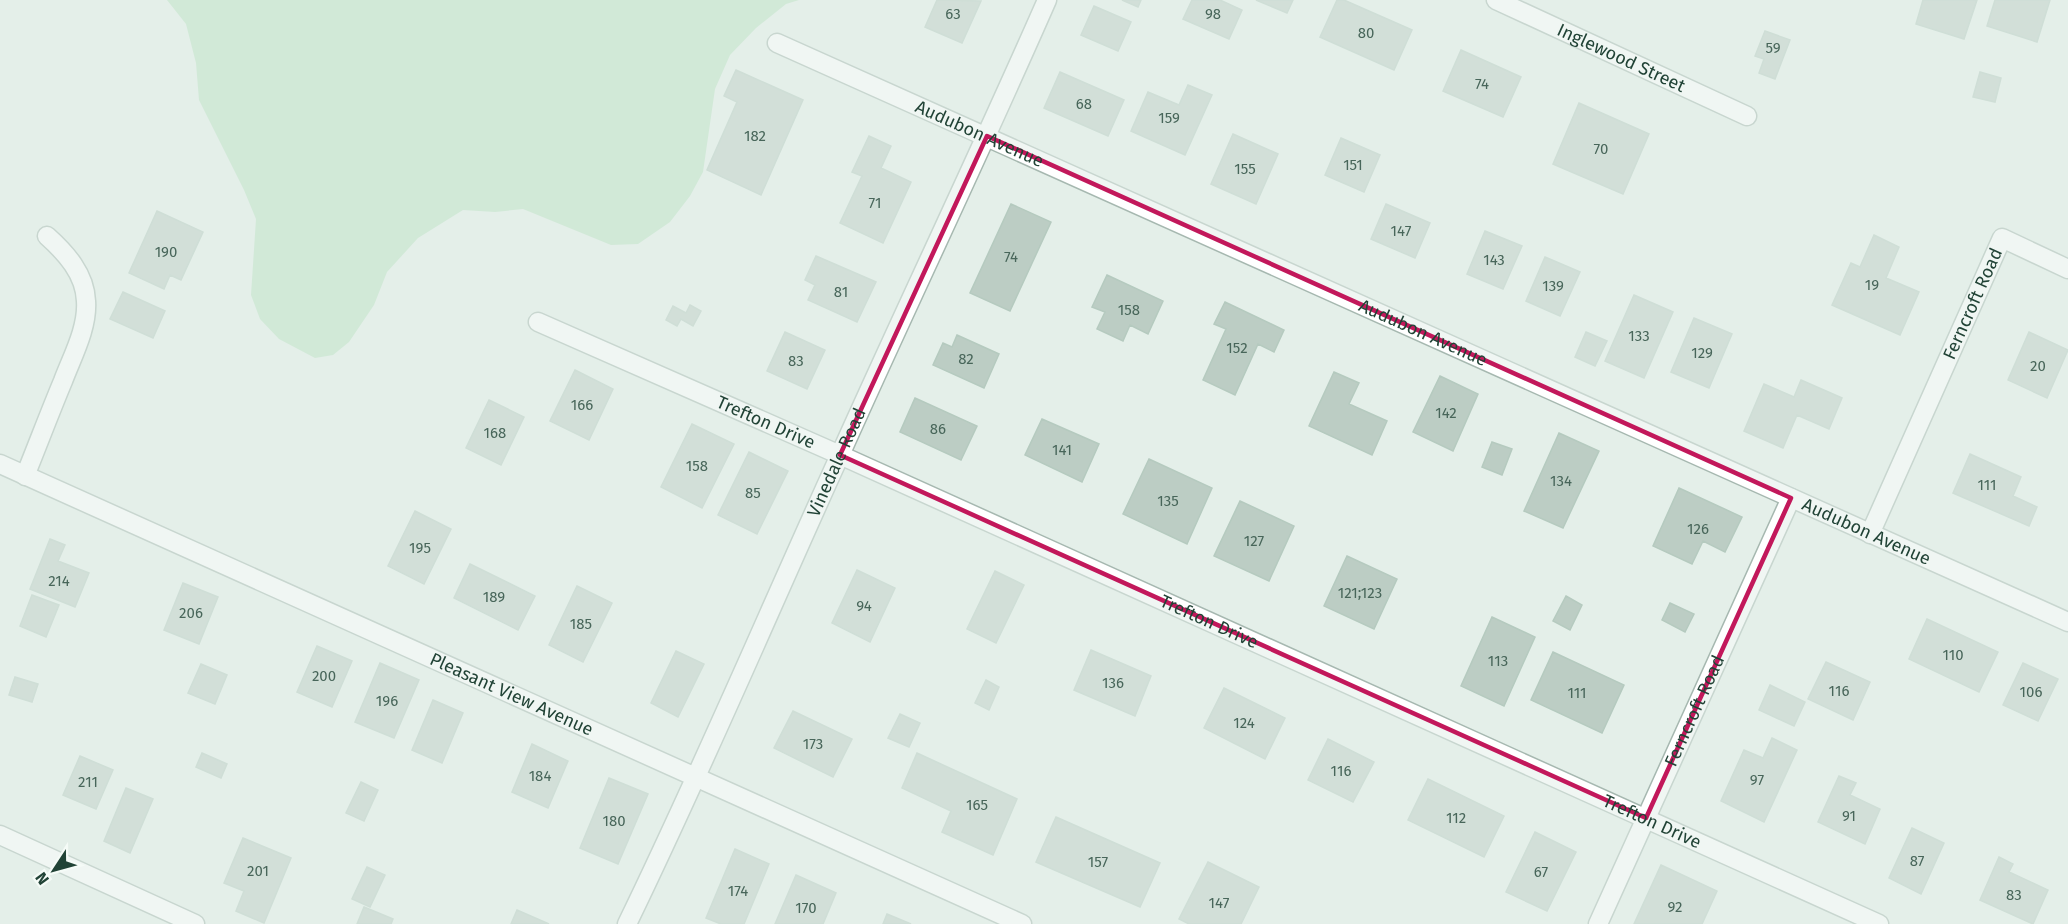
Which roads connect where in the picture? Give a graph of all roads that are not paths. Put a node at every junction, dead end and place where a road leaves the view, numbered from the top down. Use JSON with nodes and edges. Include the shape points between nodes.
{"nodes":[{"id":1,"x":1047,"y":0,"type":"edge"},
{"id":2,"x":1496,"y":0,"type":"edge"},
{"id":3,"x":777,"y":43,"type":"dead end"},
{"id":4,"x":1747,"y":116,"type":"dead end"},
{"id":5,"x":987,"y":136,"type":"junction"},
{"id":6,"x":47,"y":236,"type":"dead end"},
{"id":7,"x":2068,"y":269,"type":"edge"},
{"id":8,"x":538,"y":322,"type":"dead end"},
{"id":9,"x":840,"y":455,"type":"junction"},
{"id":10,"x":0,"y":464,"type":"edge"},
{"id":11,"x":25,"y":476,"type":"junction"},
{"id":12,"x":1791,"y":498,"type":"junction"},
{"id":13,"x":1870,"y":534,"type":"junction"},
{"id":14,"x":2068,"y":622,"type":"edge"},
{"id":15,"x":697,"y":778,"type":"junction"},
{"id":16,"x":1646,"y":818,"type":"junction"},
{"id":17,"x":0,"y":836,"type":"edge"},
{"id":18,"x":195,"y":924,"type":"edge"},
{"id":19,"x":627,"y":924,"type":"edge"},
{"id":20,"x":1022,"y":924,"type":"edge"},
{"id":21,"x":1598,"y":924,"type":"edge"},
{"id":22,"x":1879,"y":924,"type":"edge"}],
"edges":[{"from":1,"to":5,"type":"street","name":"Vinedale Road"},
{"from":2,"to":4,"type":"street","name":"Inglewood Street"},
{"from":3,"to":5,"type":"street","name":"Audubon Avenue"},
{"from":5,"to":9,"type":"street","name":"Vinedale Road"},
{"from":5,"to":12,"type":"street","name":"Audubon Avenue"},
{"from":6,"to":11,"type":"street","via":[[75,266],[86,302],[77,345]]},
{"from":7,"to":13,"type":"street","name":"Ferncroft Road","via":[[2002,237]]},
{"from":8,"to":9,"type":"street","name":"Trefton Drive"},
{"from":9,"to":15,"type":"street","name":"Vinedale Road"},
{"from":9,"to":16,"type":"street","name":"Trefton Drive"},
{"from":10,"to":11,"type":"street","name":"Pleasant View Avenue"},
{"from":11,"to":15,"type":"street","name":"Pleasant View Avenue"},
{"from":12,"to":13,"type":"street","name":"Audubon Avenue"},
{"from":12,"to":16,"type":"street","name":"Ferncroft Road"},
{"from":13,"to":14,"type":"street","name":"Audubon Avenue"},
{"from":15,"to":19,"type":"street","name":"Vinedale Road"},
{"from":15,"to":20,"type":"street","name":"Pleasant View Avenue"},
{"from":16,"to":21,"type":"street","name":"Ferncroft Road"},
{"from":16,"to":22,"type":"street","name":"Trefton Drive"},
{"from":17,"to":18,"type":"street"}]}
